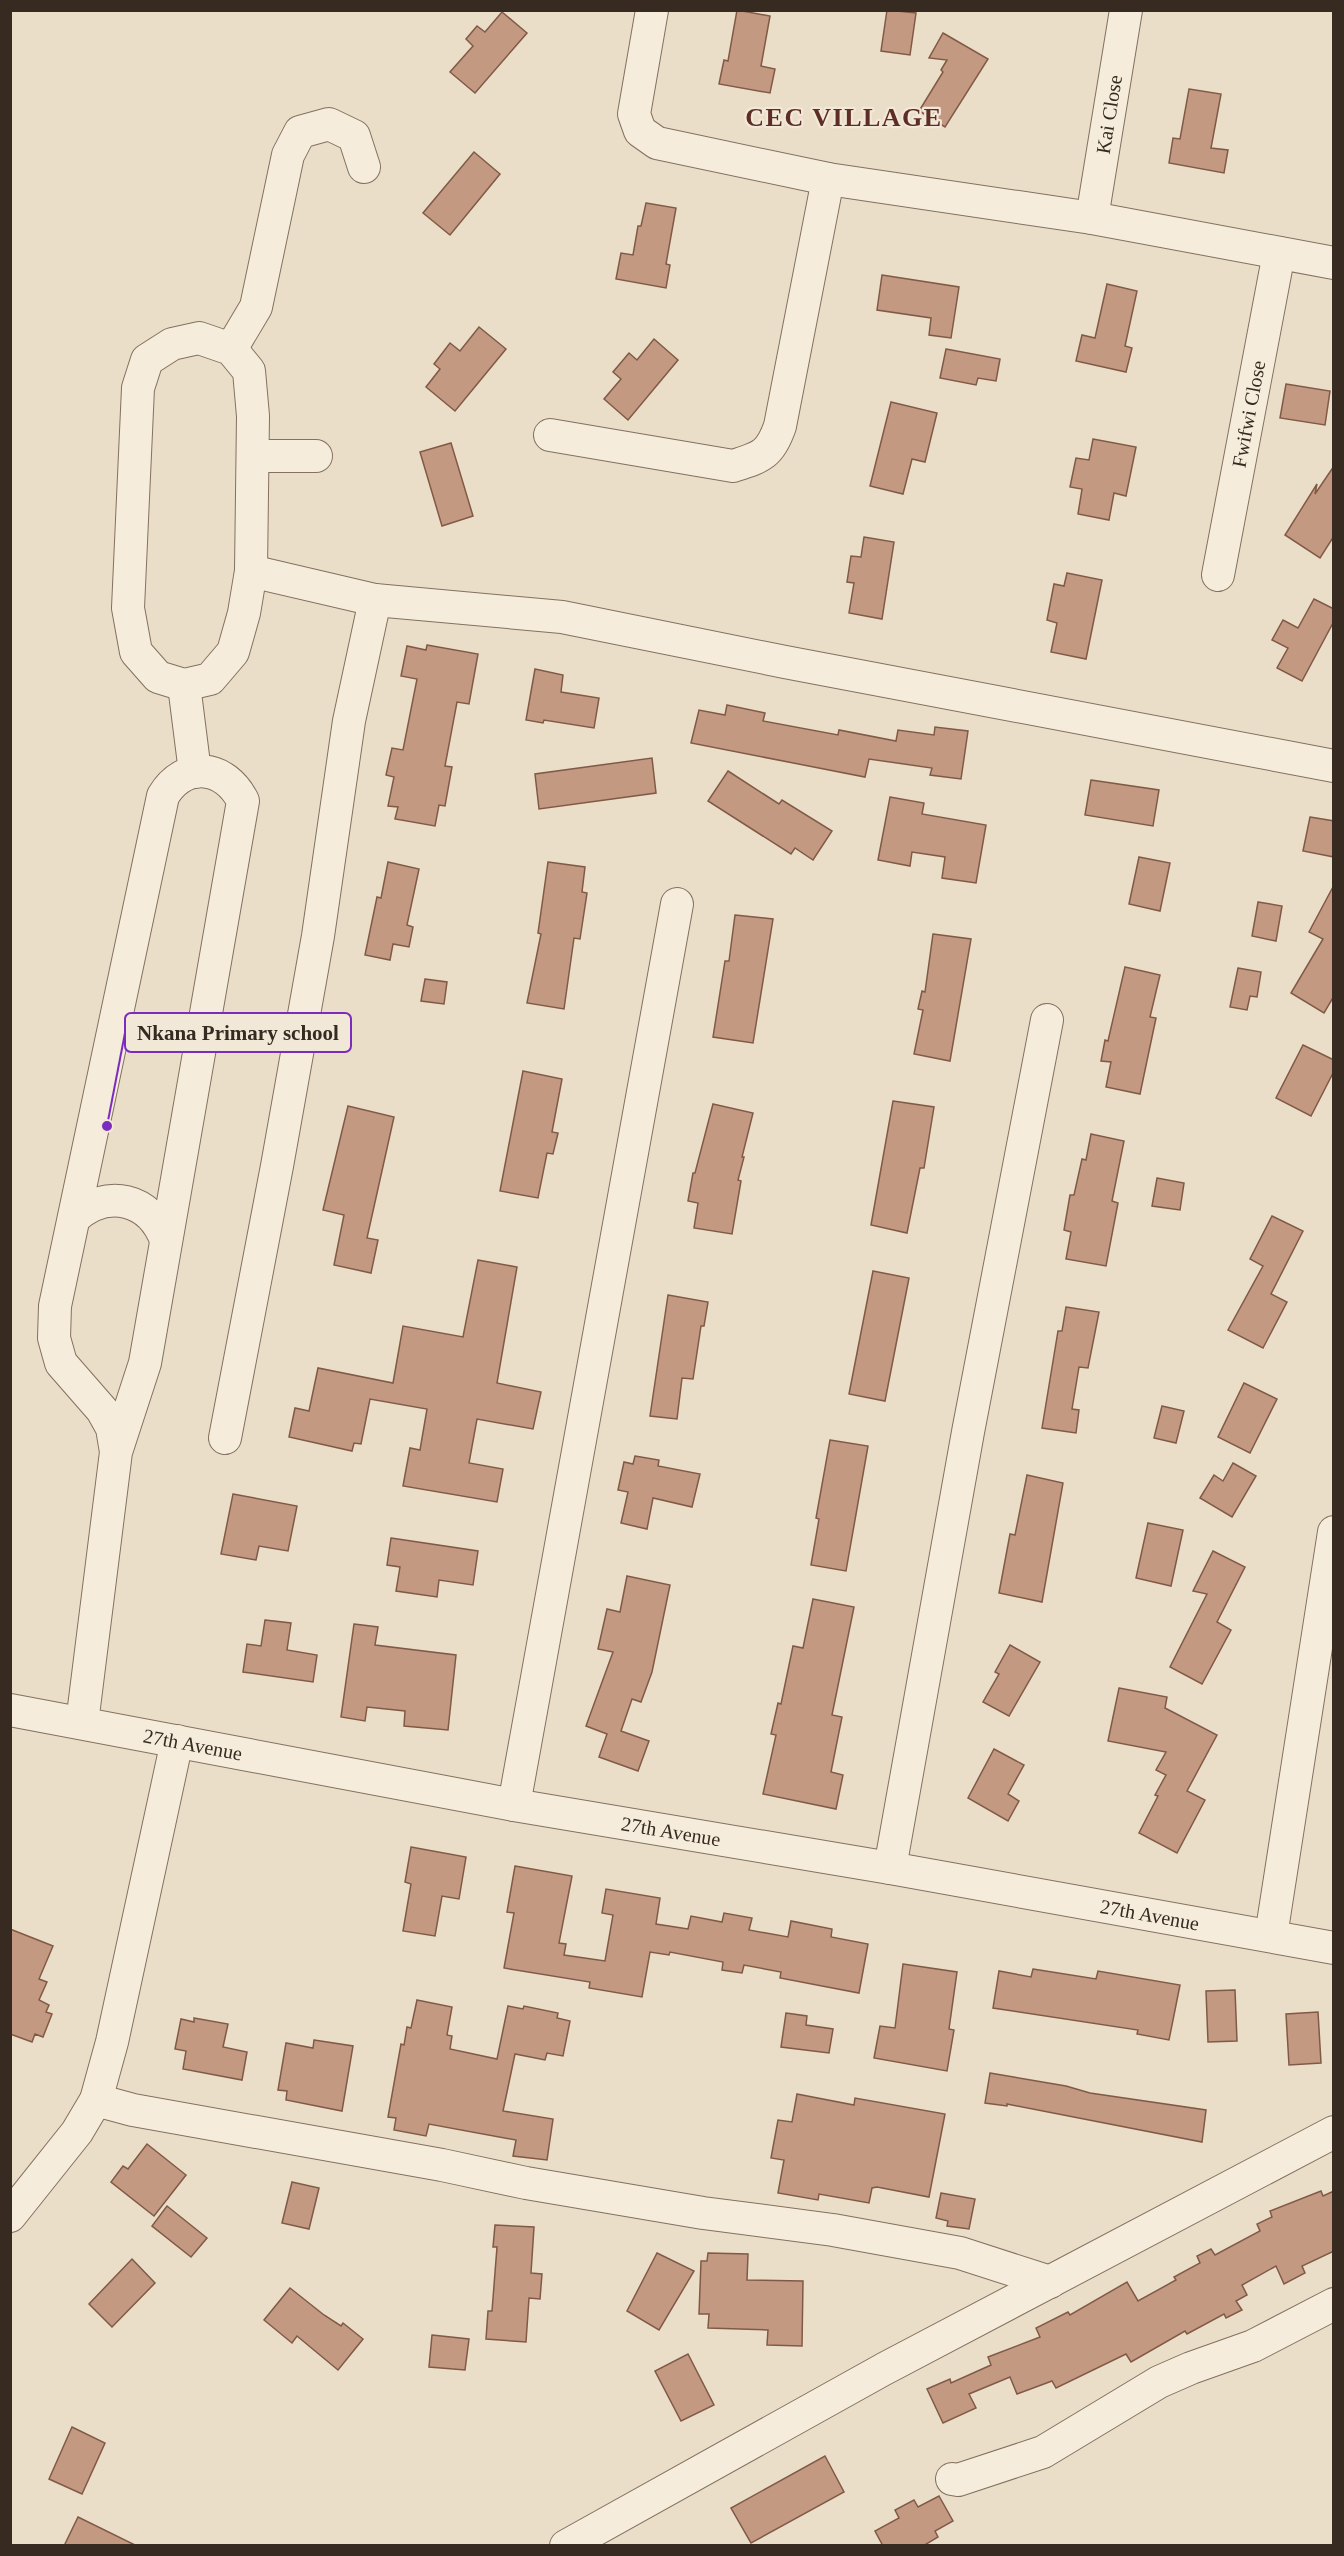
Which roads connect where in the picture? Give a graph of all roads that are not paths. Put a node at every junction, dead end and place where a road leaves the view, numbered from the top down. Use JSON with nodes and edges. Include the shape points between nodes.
{"nodes":[{"id":1,"x":652,"y":10,"type":"edge"},
{"id":2,"x":1126,"y":10,"type":"edge"},
{"id":3,"x":364,"y":168,"type":"dead end"},
{"id":4,"x":828,"y":178,"type":"junction"},
{"id":5,"x":1092,"y":218,"type":"junction"},
{"id":6,"x":1279,"y":253,"type":"junction"},
{"id":7,"x":1334,"y":262,"type":"edge"},
{"id":8,"x":231,"y":349,"type":"junction"},
{"id":9,"x":550,"y":435,"type":"dead end"},
{"id":10,"x":253,"y":456,"type":"junction"},
{"id":11,"x":316,"y":456,"type":"dead end"},
{"id":12,"x":251,"y":571,"type":"junction"},
{"id":13,"x":1218,"y":575,"type":"dead end"},
{"id":14,"x":375,"y":600,"type":"junction"},
{"id":15,"x":184,"y":685,"type":"junction"},
{"id":16,"x":1334,"y":766,"type":"edge"},
{"id":17,"x":195,"y":772,"type":"junction"},
{"id":18,"x":677,"y":904,"type":"dead end"},
{"id":19,"x":1047,"y":1020,"type":"dead end"},
{"id":20,"x":74,"y":1218,"type":"junction"},
{"id":21,"x":166,"y":1240,"type":"junction"},
{"id":22,"x":225,"y":1438,"type":"dead end"},
{"id":23,"x":116,"y":1452,"type":"junction"},
{"id":24,"x":1334,"y":1532,"type":"edge"},
{"id":25,"x":10,"y":1710,"type":"edge"},
{"id":26,"x":82,"y":1724,"type":"junction"},
{"id":27,"x":177,"y":1741,"type":"junction"},
{"id":28,"x":514,"y":1805,"type":"junction"},
{"id":29,"x":890,"y":1868,"type":"junction"},
{"id":30,"x":1271,"y":1936,"type":"junction"},
{"id":31,"x":1334,"y":1948,"type":"edge"},
{"id":32,"x":96,"y":2100,"type":"junction"},
{"id":33,"x":1334,"y":2132,"type":"edge"},
{"id":34,"x":10,"y":2216,"type":"edge"},
{"id":35,"x":1050,"y":2282,"type":"junction"},
{"id":36,"x":1334,"y":2304,"type":"edge"},
{"id":37,"x":952,"y":2479,"type":"dead end"},
{"id":38,"x":566,"y":2546,"type":"edge"}],
"edges":[{"from":1,"to":4,"type":"street","via":[[634,114],[640,131],[657,143]]},
{"from":2,"to":5,"type":"street","name":"Kai Close"},
{"from":3,"to":8,"type":"street","via":[[354,136],[329,124],[300,132],[288,155],[256,307]]},
{"from":4,"to":5,"type":"street"},
{"from":4,"to":9,"type":"street","via":[[780,426],[773,445],[756,459],[733,466]]},
{"from":5,"to":6,"type":"street"},
{"from":6,"to":7,"type":"street"},
{"from":6,"to":13,"type":"street","name":"Fwifwi Close"},
{"from":8,"to":10,"type":"street","via":[[249,371]]},
{"from":8,"to":15,"type":"street","via":[[199,338],[172,344],[147,360],[138,388],[128,608],[136,652],[158,677]]},
{"from":10,"to":11,"type":"street"},
{"from":10,"to":12,"type":"street"},
{"from":12,"to":14,"type":"street"},
{"from":12,"to":15,"type":"street","via":[[233,652],[210,679]]},
{"from":14,"to":16,"type":"street","via":[[562,617]]},
{"from":14,"to":22,"type":"street","via":[[349,721],[316,947]]},
{"from":15,"to":17,"type":"street"},
{"from":17,"to":20,"type":"street","via":[[176,780],[163,796]]},
{"from":17,"to":21,"type":"street","via":[[205,771],[224,778],[243,801]]},
{"from":18,"to":28,"type":"street"},
{"from":19,"to":29,"type":"street"},
{"from":20,"to":21,"type":"street","via":[[104,1201],[128,1202],[156,1220]]},
{"from":20,"to":23,"type":"street","via":[[55,1306],[54,1338],[62,1363],[102,1410],[112,1428]]},
{"from":21,"to":23,"type":"street","via":[[145,1363]]},
{"from":23,"to":26,"type":"street"},
{"from":24,"to":30,"type":"street"},
{"from":25,"to":26,"type":"street","name":"27th Avenue"},
{"from":26,"to":27,"type":"street","name":"27th Avenue"},
{"from":27,"to":28,"type":"street","name":"27th Avenue"},
{"from":27,"to":32,"type":"street"},
{"from":28,"to":29,"type":"street","name":"27th Avenue"},
{"from":29,"to":30,"type":"street","name":"27th Avenue"},
{"from":30,"to":31,"type":"street","name":"27th Avenue"},
{"from":32,"to":34,"type":"street","via":[[77,2132]]},
{"from":32,"to":35,"type":"street","via":[[526,2183],[960,2253]]},
{"from":33,"to":35,"type":"street"},
{"from":35,"to":38,"type":"street"},
{"from":36,"to":37,"type":"street","via":[[1253,2346],[1159,2382],[1043,2452]]}]}
